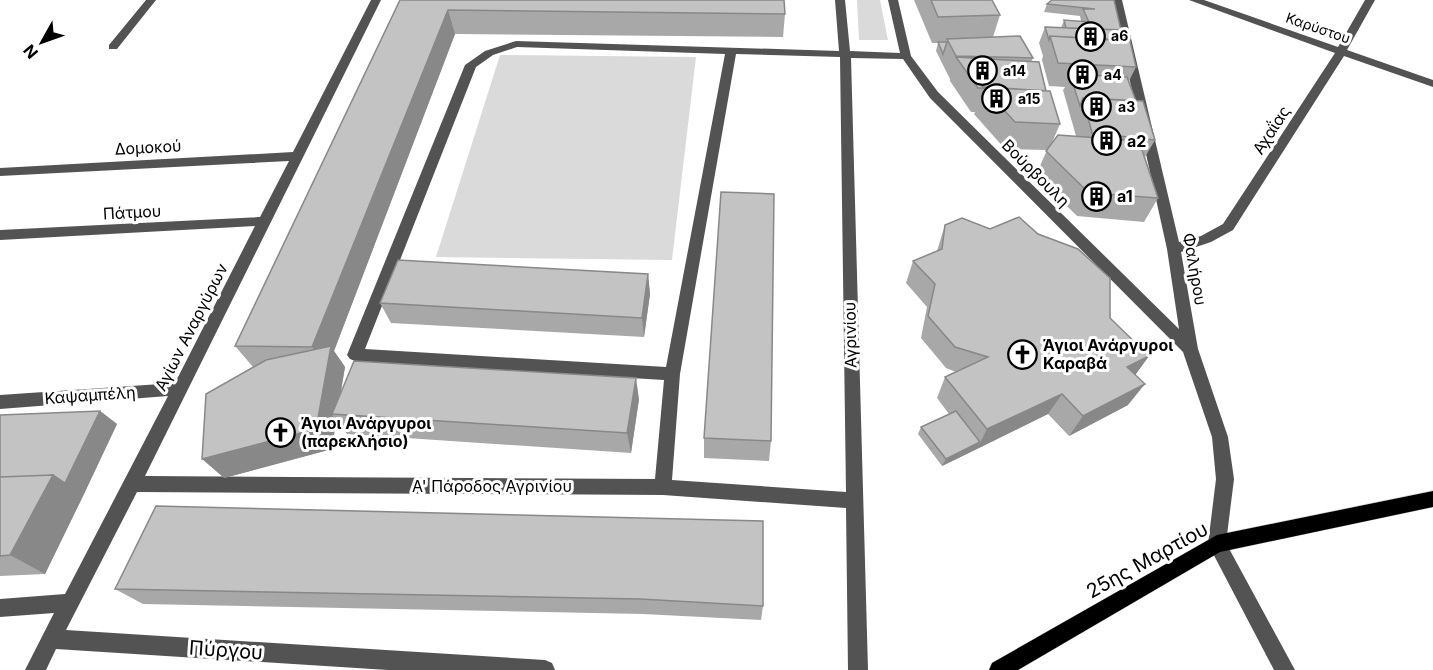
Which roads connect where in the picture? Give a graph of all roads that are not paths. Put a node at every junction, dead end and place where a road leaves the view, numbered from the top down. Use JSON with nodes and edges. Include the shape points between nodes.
{"nodes":[{"id":1,"x":151,"y":0,"type":"edge"},
{"id":2,"x":376,"y":0,"type":"edge"},
{"id":3,"x":840,"y":0,"type":"edge"},
{"id":4,"x":893,"y":0,"type":"edge"},
{"id":5,"x":1117,"y":0,"type":"edge"},
{"id":6,"x":1194,"y":0,"type":"edge"},
{"id":7,"x":1370,"y":0,"type":"edge"},
{"id":8,"x":113,"y":47,"type":"dead end"},
{"id":9,"x":731,"y":50,"type":"junction"},
{"id":10,"x":1341,"y":52,"type":"junction"},
{"id":11,"x":845,"y":53,"type":"junction"},
{"id":12,"x":906,"y":56,"type":"junction"},
{"id":13,"x":1433,"y":84,"type":"edge"},
{"id":14,"x":298,"y":156,"type":"junction"},
{"id":15,"x":0,"y":172,"type":"edge"},
{"id":16,"x":266,"y":221,"type":"junction"},
{"id":17,"x":0,"y":235,"type":"edge"},
{"id":18,"x":1174,"y":249,"type":"junction"},
{"id":19,"x":1190,"y":349,"type":"junction"},
{"id":20,"x":672,"y":374,"type":"junction"},
{"id":21,"x":179,"y":389,"type":"junction"},
{"id":22,"x":0,"y":402,"type":"edge"},
{"id":23,"x":132,"y":484,"type":"junction"},
{"id":24,"x":663,"y":487,"type":"junction"},
{"id":25,"x":1433,"y":499,"type":"edge"},
{"id":26,"x":852,"y":500,"type":"junction"},
{"id":27,"x":1217,"y":544,"type":"junction"},
{"id":28,"x":68,"y":603,"type":"junction"},
{"id":29,"x":0,"y":608,"type":"edge"},
{"id":30,"x":50,"y":639,"type":"junction"},
{"id":31,"x":35,"y":670,"type":"edge"},
{"id":32,"x":545,"y":670,"type":"edge"},
{"id":33,"x":858,"y":670,"type":"edge"},
{"id":34,"x":999,"y":670,"type":"edge"},
{"id":35,"x":1285,"y":670,"type":"edge"}],
"edges":[{"from":1,"to":8,"type":"street"},
{"from":2,"to":14,"type":"street","name":"Αγίων Αναργύρων"},
{"from":3,"to":11,"type":"street","name":"Αγρινίου"},
{"from":4,"to":12,"type":"street","name":"Βούρβουλη"},
{"from":5,"to":18,"type":"street","name":"Φαλήρου"},
{"from":6,"to":10,"type":"street","name":"Καρύστου"},
{"from":7,"to":10,"type":"street","name":"Αχαΐας"},
{"from":9,"to":11,"type":"street"},
{"from":9,"to":20,"type":"street"},
{"from":9,"to":20,"type":"street","via":[[516,44],[489,53],[471,65],[355,355]]},
{"from":10,"to":13,"type":"street","name":"Καρύστου"},
{"from":10,"to":18,"type":"street","name":"Αχαΐας","via":[[1228,227]]},
{"from":11,"to":12,"type":"street"},
{"from":11,"to":26,"type":"street","name":"Αγρινίου"},
{"from":12,"to":19,"type":"street","name":"Βούρβουλη","via":[[934,95]]},
{"from":14,"to":15,"type":"street","name":"Δομοκού"},
{"from":14,"to":16,"type":"street","name":"Αγίων Αναργύρων"},
{"from":16,"to":17,"type":"street","name":"Πάτμου"},
{"from":16,"to":21,"type":"street","name":"Αγίων Αναργύρων"},
{"from":18,"to":19,"type":"street","name":"Φαλήρου"},
{"from":19,"to":27,"type":"street","name":"Φαλήρου","via":[[1220,437],[1225,479]]},
{"from":20,"to":24,"type":"street"},
{"from":21,"to":22,"type":"street","name":"Καψαμπέλη"},
{"from":21,"to":23,"type":"street","name":"Αγίων Αναργύρων"},
{"from":23,"to":24,"type":"street","name":"Α' Πάροδος Αγρινίου"},
{"from":23,"to":28,"type":"street","name":"Αγίων Αναργύρων"},
{"from":24,"to":26,"type":"street","name":"Α' Πάροδος Αγρινίου"},
{"from":25,"to":27,"type":"main road","name":"25ης Μαρτίου"},
{"from":26,"to":33,"type":"street","name":"Αγρινίου"},
{"from":27,"to":34,"type":"main road","name":"25ης Μαρτίου"},
{"from":27,"to":35,"type":"street"},
{"from":28,"to":29,"type":"street"},
{"from":28,"to":30,"type":"street","name":"Αγίων Αναργύρων"},
{"from":30,"to":31,"type":"street","name":"Αγίων Αναργύρων"},
{"from":30,"to":32,"type":"street","name":"Πύργου"}]}
